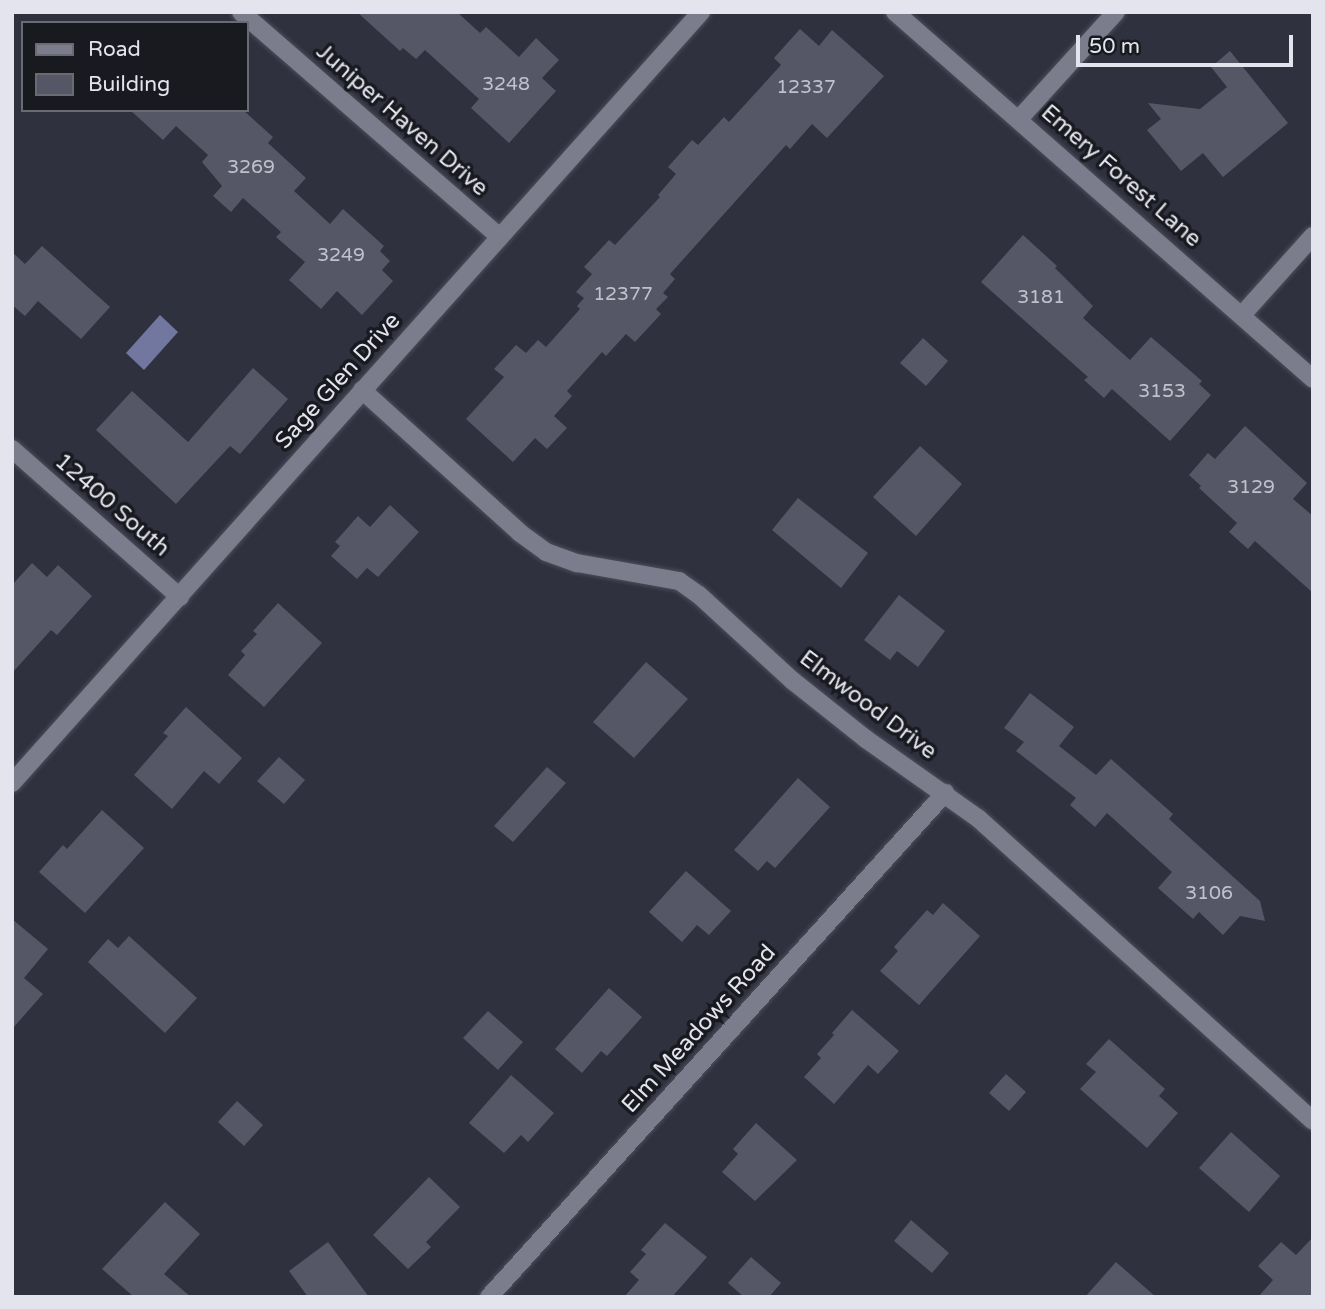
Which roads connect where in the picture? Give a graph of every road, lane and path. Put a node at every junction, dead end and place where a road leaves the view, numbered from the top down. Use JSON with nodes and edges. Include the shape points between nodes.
{"nodes":[{"id":1,"x":241,"y":12,"type":"edge"},
{"id":2,"x":701,"y":12,"type":"edge"},
{"id":3,"x":895,"y":12,"type":"edge"},
{"id":4,"x":1116,"y":12,"type":"edge"},
{"id":5,"x":1019,"y":119,"type":"junction"},
{"id":6,"x":1313,"y":236,"type":"edge"},
{"id":7,"x":500,"y":237,"type":"junction"},
{"id":8,"x":1242,"y":315,"type":"junction"},
{"id":9,"x":1313,"y":379,"type":"edge"},
{"id":10,"x":362,"y":390,"type":"junction"},
{"id":11,"x":12,"y":449,"type":"edge"},
{"id":12,"x":180,"y":597,"type":"junction"},
{"id":13,"x":12,"y":783,"type":"edge"},
{"id":14,"x":945,"y":793,"type":"junction"},
{"id":15,"x":1313,"y":1121,"type":"edge"},
{"id":16,"x":489,"y":1297,"type":"edge"}],
"edges":[{"from":1,"to":7,"type":"street","name":"Juniper Haven Drive"},
{"from":2,"to":7,"type":"street","name":"Sage Glen Drive"},
{"from":3,"to":5,"type":"street","name":"Emery Forest Lane"},
{"from":4,"to":5,"type":"street"},
{"from":5,"to":8,"type":"street","name":"Emery Forest Lane"},
{"from":6,"to":8,"type":"street"},
{"from":7,"to":10,"type":"street","name":"Sage Glen Drive"},
{"from":8,"to":9,"type":"street","name":"Emery Forest Lane"},
{"from":10,"to":12,"type":"street","name":"Sage Glen Drive"},
{"from":10,"to":14,"type":"street","name":"Elmwood Drive","via":[[546,552],[577,563],[680,581],[814,698]]},
{"from":11,"to":12,"type":"street","name":"12400 South"},
{"from":12,"to":13,"type":"street","name":"Sage Glen Drive"},
{"from":14,"to":15,"type":"street","name":"Elmwood Drive"},
{"from":14,"to":16,"type":"street","name":"Elm Meadows Road"}]}
